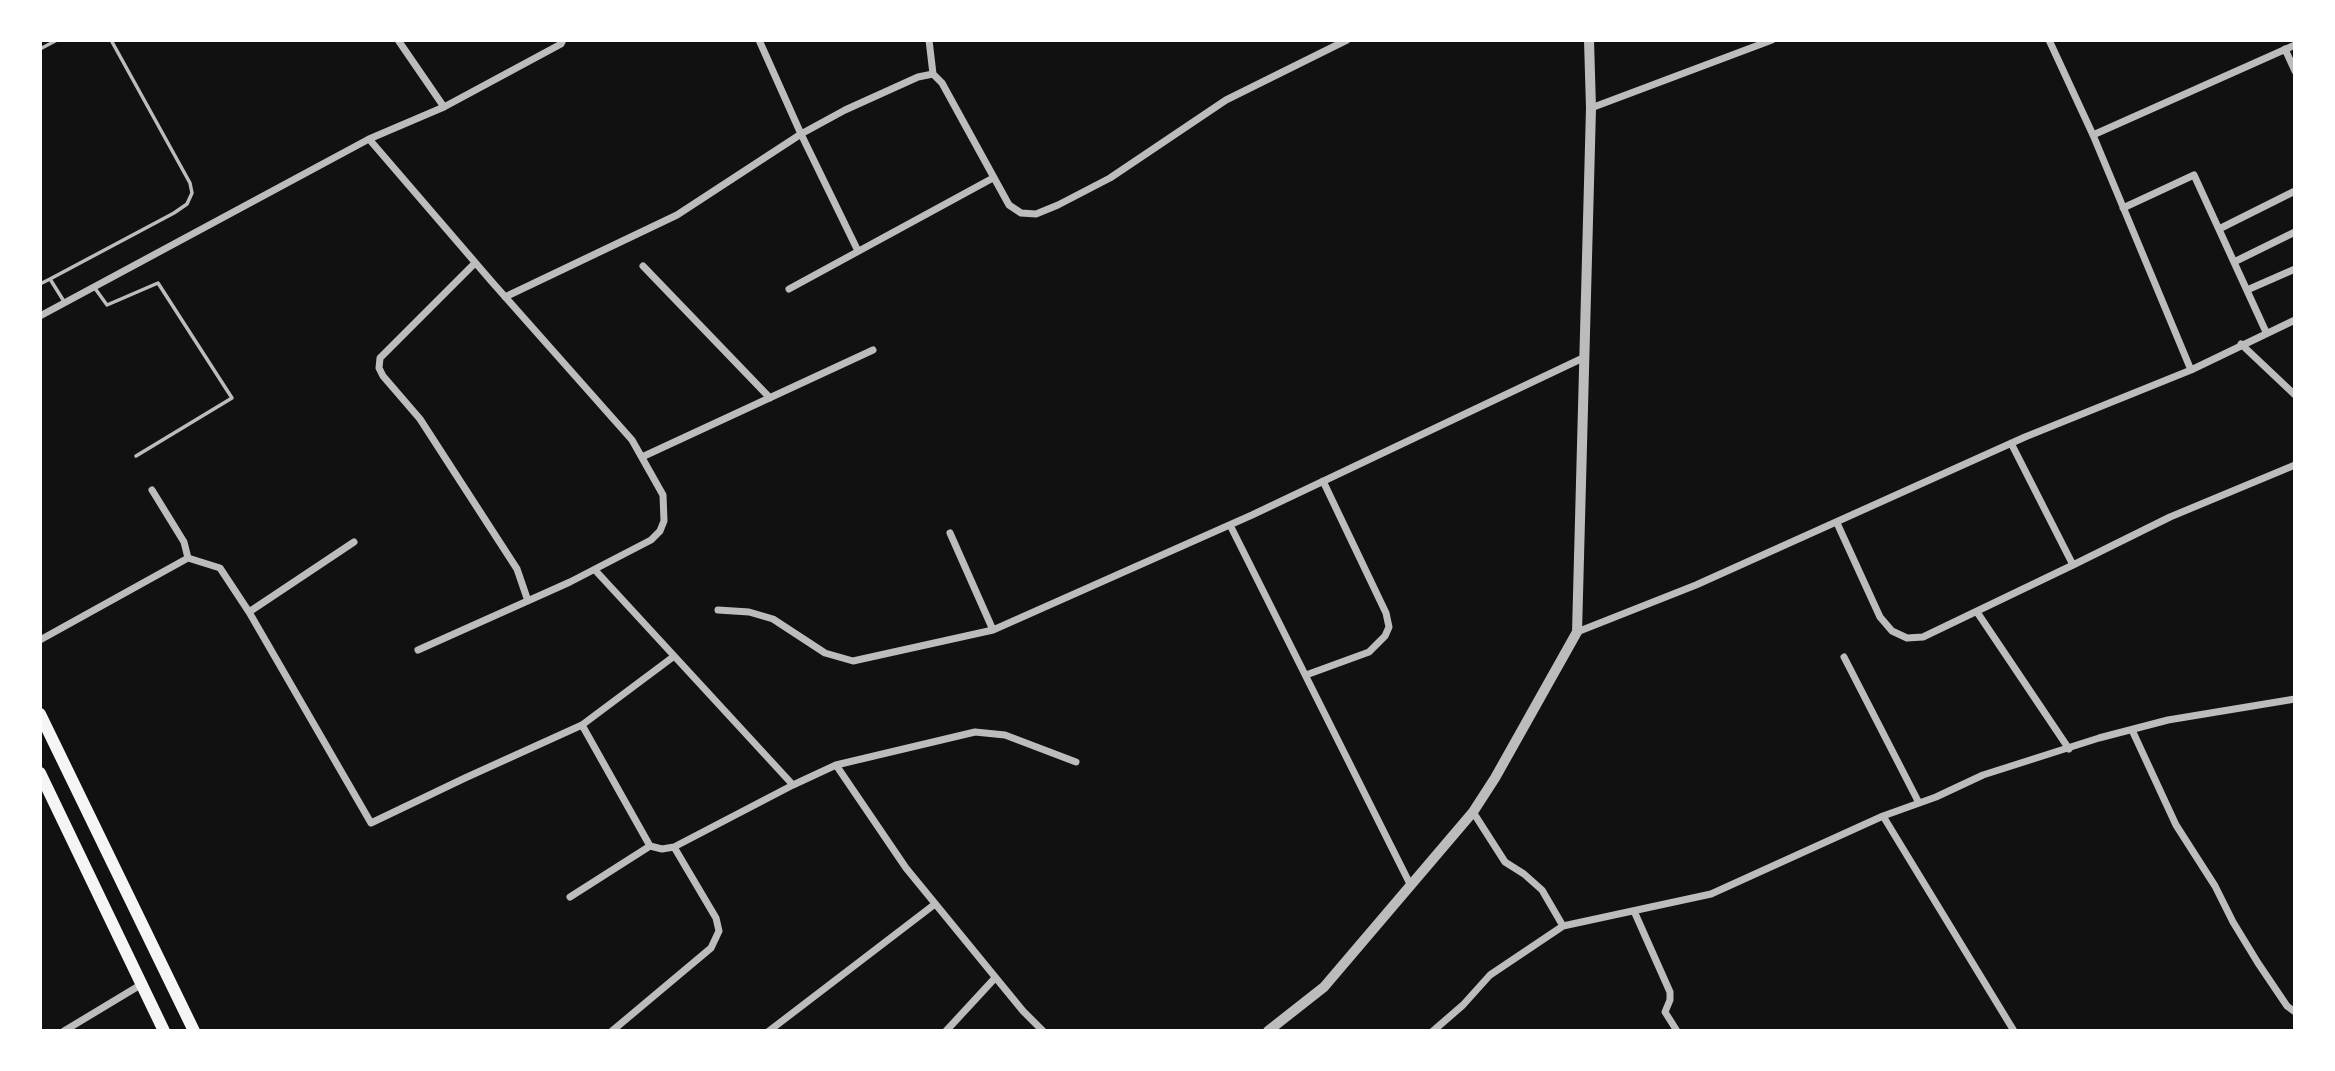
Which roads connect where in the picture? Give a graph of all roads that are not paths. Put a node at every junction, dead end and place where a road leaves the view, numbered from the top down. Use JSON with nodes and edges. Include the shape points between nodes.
{"nodes":[{"id":1,"x":57,"y":40,"type":"edge"},
{"id":2,"x":111,"y":40,"type":"edge"},
{"id":3,"x":398,"y":40,"type":"edge"},
{"id":4,"x":563,"y":40,"type":"edge"},
{"id":5,"x":760,"y":40,"type":"edge"},
{"id":6,"x":929,"y":40,"type":"edge"},
{"id":7,"x":1347,"y":40,"type":"edge"},
{"id":8,"x":1589,"y":40,"type":"edge"},
{"id":9,"x":1772,"y":40,"type":"edge"},
{"id":10,"x":2049,"y":40,"type":"edge"},
{"id":11,"x":2295,"y":45,"type":"edge"},
{"id":12,"x":40,"y":49,"type":"edge"},
{"id":13,"x":2285,"y":49,"type":"junction"},
{"id":14,"x":2295,"y":71,"type":"edge"},
{"id":15,"x":933,"y":74,"type":"junction"},
{"id":16,"x":444,"y":107,"type":"junction"},
{"id":17,"x":1591,"y":108,"type":"junction"},
{"id":18,"x":801,"y":134,"type":"junction"},
{"id":19,"x":2093,"y":135,"type":"junction"},
{"id":20,"x":369,"y":139,"type":"junction"},
{"id":21,"x":993,"y":178,"type":"junction"},
{"id":22,"x":2295,"y":191,"type":"edge"},
{"id":23,"x":2123,"y":208,"type":"junction"},
{"id":24,"x":2219,"y":229,"type":"junction"},
{"id":25,"x":2295,"y":232,"type":"edge"},
{"id":26,"x":858,"y":251,"type":"junction"},
{"id":27,"x":2234,"y":262,"type":"junction"},
{"id":28,"x":475,"y":263,"type":"junction"},
{"id":29,"x":643,"y":266,"type":"dead end"},
{"id":30,"x":2295,"y":269,"type":"edge"},
{"id":31,"x":50,"y":279,"type":"junction"},
{"id":32,"x":40,"y":284,"type":"edge"},
{"id":33,"x":94,"y":287,"type":"junction"},
{"id":34,"x":789,"y":289,"type":"dead end"},
{"id":35,"x":2247,"y":290,"type":"junction"},
{"id":36,"x":505,"y":297,"type":"junction"},
{"id":37,"x":65,"y":303,"type":"junction"},
{"id":38,"x":40,"y":316,"type":"edge"},
{"id":39,"x":2295,"y":320,"type":"edge"},
{"id":40,"x":2266,"y":332,"type":"junction"},
{"id":41,"x":2241,"y":344,"type":"junction"},
{"id":42,"x":873,"y":350,"type":"dead end"},
{"id":43,"x":1585,"y":357,"type":"junction"},
{"id":44,"x":2191,"y":370,"type":"junction"},
{"id":45,"x":2295,"y":395,"type":"edge"},
{"id":46,"x":770,"y":398,"type":"junction"},
{"id":47,"x":2011,"y":443,"type":"junction"},
{"id":48,"x":136,"y":456,"type":"dead end"},
{"id":49,"x":642,"y":457,"type":"junction"},
{"id":50,"x":2295,"y":465,"type":"edge"},
{"id":51,"x":1323,"y":481,"type":"junction"},
{"id":52,"x":152,"y":490,"type":"dead end"},
{"id":53,"x":1837,"y":523,"type":"junction"},
{"id":54,"x":1230,"y":525,"type":"junction"},
{"id":55,"x":950,"y":533,"type":"dead end"},
{"id":56,"x":354,"y":542,"type":"dead end"},
{"id":57,"x":188,"y":558,"type":"junction"},
{"id":58,"x":2073,"y":565,"type":"junction"},
{"id":59,"x":594,"y":570,"type":"junction"},
{"id":60,"x":528,"y":601,"type":"junction"},
{"id":61,"x":718,"y":610,"type":"dead end"},
{"id":62,"x":248,"y":612,"type":"junction"},
{"id":63,"x":1977,"y":612,"type":"junction"},
{"id":64,"x":993,"y":630,"type":"junction"},
{"id":65,"x":1577,"y":632,"type":"junction"},
{"id":66,"x":40,"y":640,"type":"edge"},
{"id":67,"x":418,"y":650,"type":"dead end"},
{"id":68,"x":673,"y":657,"type":"junction"},
{"id":69,"x":1844,"y":657,"type":"dead end"},
{"id":70,"x":1306,"y":675,"type":"junction"},
{"id":71,"x":2295,"y":700,"type":"edge"},
{"id":72,"x":40,"y":714,"type":"edge"},
{"id":73,"x":582,"y":725,"type":"junction"},
{"id":74,"x":2132,"y":730,"type":"junction"},
{"id":75,"x":2069,"y":749,"type":"junction"},
{"id":76,"x":1076,"y":762,"type":"dead end"},
{"id":77,"x":836,"y":765,"type":"junction"},
{"id":78,"x":40,"y":773,"type":"edge"},
{"id":79,"x":793,"y":785,"type":"junction"},
{"id":80,"x":1920,"y":803,"type":"junction"},
{"id":81,"x":1474,"y":812,"type":"junction"},
{"id":82,"x":1883,"y":816,"type":"junction"},
{"id":83,"x":650,"y":846,"type":"junction"},
{"id":84,"x":674,"y":847,"type":"junction"},
{"id":85,"x":1410,"y":884,"type":"junction"},
{"id":86,"x":570,"y":898,"type":"dead end"},
{"id":87,"x":936,"y":904,"type":"junction"},
{"id":88,"x":1634,"y":911,"type":"junction"},
{"id":89,"x":1563,"y":926,"type":"junction"},
{"id":90,"x":995,"y":978,"type":"junction"},
{"id":91,"x":142,"y":984,"type":"junction"},
{"id":92,"x":2295,"y":1012,"type":"edge"},
{"id":93,"x":64,"y":1031,"type":"edge"},
{"id":94,"x":164,"y":1031,"type":"edge"},
{"id":95,"x":194,"y":1031,"type":"edge"},
{"id":96,"x":612,"y":1031,"type":"edge"},
{"id":97,"x":769,"y":1031,"type":"edge"},
{"id":98,"x":946,"y":1031,"type":"edge"},
{"id":99,"x":1042,"y":1031,"type":"edge"},
{"id":100,"x":1268,"y":1031,"type":"edge"},
{"id":101,"x":1433,"y":1031,"type":"edge"},
{"id":102,"x":1677,"y":1031,"type":"edge"},
{"id":103,"x":2014,"y":1031,"type":"edge"}],
"edges":[{"from":1,"to":12,"type":"lane"},
{"from":2,"to":31,"type":"lane","via":[[192,193],[187,204],[174,213]]},
{"from":3,"to":16,"type":"street"},
{"from":4,"to":16,"type":"street"},
{"from":5,"to":18,"type":"street"},
{"from":6,"to":15,"type":"street"},
{"from":7,"to":21,"type":"street","via":[[1226,100],[1110,178],[1037,214],[1021,213],[1009,205]]},
{"from":8,"to":17,"type":"street"},
{"from":9,"to":17,"type":"street"},
{"from":10,"to":19,"type":"street"},
{"from":11,"to":13,"type":"street"},
{"from":13,"to":14,"type":"street"},
{"from":13,"to":19,"type":"street"},
{"from":15,"to":18,"type":"street","via":[[845,110]]},
{"from":15,"to":21,"type":"street","via":[[948,92]]},
{"from":16,"to":20,"type":"street"},
{"from":17,"to":43,"type":"street"},
{"from":18,"to":26,"type":"street"},
{"from":18,"to":36,"type":"street","via":[[677,215]]},
{"from":19,"to":23,"type":"street"},
{"from":20,"to":28,"type":"street"},
{"from":20,"to":33,"type":"street"},
{"from":21,"to":26,"type":"street"},
{"from":22,"to":24,"type":"street"},
{"from":23,"to":24,"type":"street","via":[[2194,175]]},
{"from":23,"to":44,"type":"street"},
{"from":24,"to":27,"type":"street"},
{"from":25,"to":27,"type":"street"},
{"from":26,"to":34,"type":"street"},
{"from":27,"to":35,"type":"street"},
{"from":28,"to":36,"type":"street"},
{"from":28,"to":60,"type":"street","via":[[380,358],[379,368],[420,419],[517,569]]},
{"from":29,"to":46,"type":"street"},
{"from":30,"to":35,"type":"street"},
{"from":31,"to":32,"type":"lane"},
{"from":31,"to":37,"type":"lane"},
{"from":33,"to":37,"type":"street"},
{"from":33,"to":48,"type":"lane","via":[[107,305],[158,283],[232,398]]},
{"from":35,"to":40,"type":"street"},
{"from":36,"to":49,"type":"street"},
{"from":37,"to":38,"type":"street"},
{"from":39,"to":40,"type":"street"},
{"from":40,"to":41,"type":"street"},
{"from":41,"to":44,"type":"street"},
{"from":41,"to":45,"type":"street"},
{"from":42,"to":46,"type":"street"},
{"from":43,"to":51,"type":"street"},
{"from":43,"to":65,"type":"street"},
{"from":44,"to":47,"type":"street"},
{"from":46,"to":49,"type":"street"},
{"from":47,"to":53,"type":"street"},
{"from":47,"to":58,"type":"street"},
{"from":49,"to":59,"type":"street","via":[[663,495],[660,531],[652,540]]},
{"from":50,"to":58,"type":"street","via":[[2170,516]]},
{"from":51,"to":54,"type":"street"},
{"from":51,"to":70,"type":"street","via":[[1389,627],[1369,652]]},
{"from":52,"to":57,"type":"street","via":[[184,542]]},
{"from":53,"to":63,"type":"street","via":[[1892,631],[1907,638],[1923,636]]},
{"from":53,"to":65,"type":"street"},
{"from":54,"to":64,"type":"street"},
{"from":54,"to":70,"type":"street"},
{"from":55,"to":64,"type":"street"},
{"from":56,"to":62,"type":"street"},
{"from":57,"to":62,"type":"street","via":[[220,568]]},
{"from":57,"to":66,"type":"street"},
{"from":58,"to":63,"type":"street"},
{"from":59,"to":60,"type":"street"},
{"from":59,"to":68,"type":"street"},
{"from":60,"to":67,"type":"street"},
{"from":61,"to":64,"type":"street","via":[[774,619],[825,653],[853,661]]},
{"from":62,"to":73,"type":"street","via":[[371,823]]},
{"from":63,"to":75,"type":"street"},
{"from":65,"to":81,"type":"street"},
{"from":68,"to":73,"type":"street"},
{"from":68,"to":79,"type":"street"},
{"from":69,"to":80,"type":"street"},
{"from":70,"to":85,"type":"street"},
{"from":71,"to":74,"type":"street"},
{"from":72,"to":95,"type":"main road"},
{"from":73,"to":83,"type":"street"},
{"from":74,"to":75,"type":"street"},
{"from":74,"to":92,"type":"street","via":[[2176,825],[2258,963]]},
{"from":75,"to":80,"type":"street","via":[[1983,775]]},
{"from":76,"to":77,"type":"street","via":[[1004,735],[975,732]]},
{"from":77,"to":79,"type":"street"},
{"from":77,"to":87,"type":"street"},
{"from":78,"to":91,"type":"main road"},
{"from":79,"to":84,"type":"street"},
{"from":80,"to":82,"type":"street"},
{"from":81,"to":85,"type":"street"},
{"from":81,"to":89,"type":"street","via":[[1505,862],[1542,890]]},
{"from":82,"to":88,"type":"street","via":[[1711,894]]},
{"from":82,"to":103,"type":"street"},
{"from":83,"to":84,"type":"street"},
{"from":83,"to":86,"type":"street"},
{"from":84,"to":96,"type":"street","via":[[719,931],[711,948]]},
{"from":85,"to":100,"type":"street","via":[[1324,987]]},
{"from":87,"to":90,"type":"street"},
{"from":87,"to":97,"type":"street"},
{"from":88,"to":89,"type":"street"},
{"from":88,"to":102,"type":"street","via":[[1670,992],[1665,1012]]},
{"from":89,"to":101,"type":"street","via":[[1490,975]]},
{"from":90,"to":98,"type":"street"},
{"from":90,"to":99,"type":"street"},
{"from":91,"to":93,"type":"street"},
{"from":91,"to":94,"type":"main road"}]}
